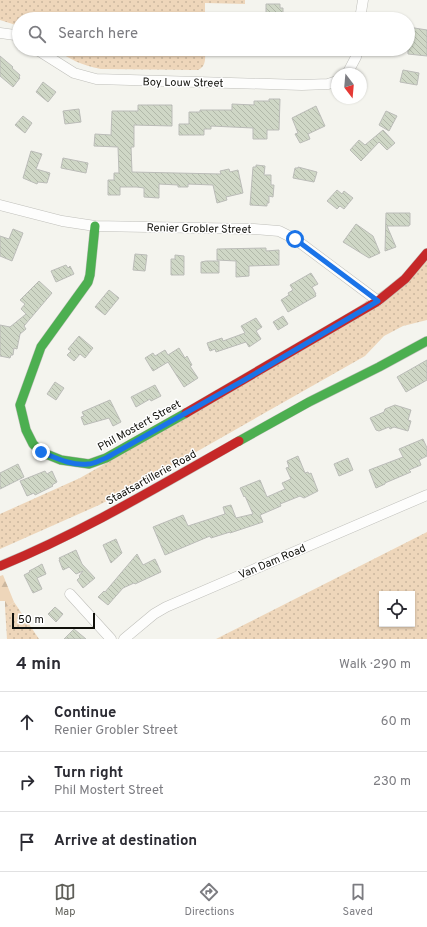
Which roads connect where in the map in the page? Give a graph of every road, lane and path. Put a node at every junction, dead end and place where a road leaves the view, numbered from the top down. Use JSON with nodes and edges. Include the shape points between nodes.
{"nodes":[{"id":1,"x":363,"y":0,"type":"edge"},
{"id":2,"x":361,"y":12,"type":"edge"},
{"id":3,"x":0,"y":33,"type":"edge"},
{"id":4,"x":12,"y":35,"type":"edge"},
{"id":5,"x":47,"y":56,"type":"edge"},
{"id":6,"x":356,"y":56,"type":"edge"},
{"id":7,"x":350,"y":68,"type":"edge"},
{"id":8,"x":331,"y":83,"type":"edge"},
{"id":9,"x":0,"y":205,"type":"edge"},
{"id":10,"x":95,"y":226,"type":"junction"},
{"id":11,"x":427,"y":253,"type":"edge"},
{"id":12,"x":378,"y":301,"type":"junction"},
{"id":13,"x":427,"y":331,"type":"edge"},
{"id":14,"x":427,"y":341,"type":"edge"},
{"id":15,"x":309,"y":402,"type":"junction"},
{"id":16,"x":427,"y":495,"type":"edge"},
{"id":17,"x":0,"y":566,"type":"edge"},
{"id":18,"x":70,"y":594,"type":"dead end"},
{"id":19,"x":111,"y":639,"type":"edge"},
{"id":20,"x":124,"y":639,"type":"edge"}],
"edges":[{"from":1,"to":2,"type":"street"},
{"from":3,"to":4,"type":"street"},
{"from":5,"to":8,"type":"street","name":"Boy Louw Street","via":[[74,73],[96,79],[302,85]]},
{"from":6,"to":7,"type":"street"},
{"from":9,"to":10,"type":"street","name":"Renier Grobler Street","via":[[62,221]]},
{"from":10,"to":12,"type":"street","name":"Renier Grobler Street","via":[[254,229],[279,232],[295,239]]},
{"from":10,"to":12,"type":"street","name":"Phil Mostert Street","via":[[88,282],[41,347],[20,404],[26,430],[33,444],[41,452],[61,460],[89,464],[106,458]]},
{"from":11,"to":12,"type":"street","name":"Phil Mostert Street","via":[[406,279]]},
{"from":13,"to":15,"type":"street","name":"Staatsartillerie Road","via":[[335,383]]},
{"from":14,"to":15,"type":"street","name":"Staatsartillerie Road"},
{"from":15,"to":17,"type":"street","name":"Staatsartillerie Road","via":[[104,518]]},
{"from":16,"to":20,"type":"street","name":"Van Dam Road","via":[[166,607]]},
{"from":18,"to":19,"type":"street"}]}
